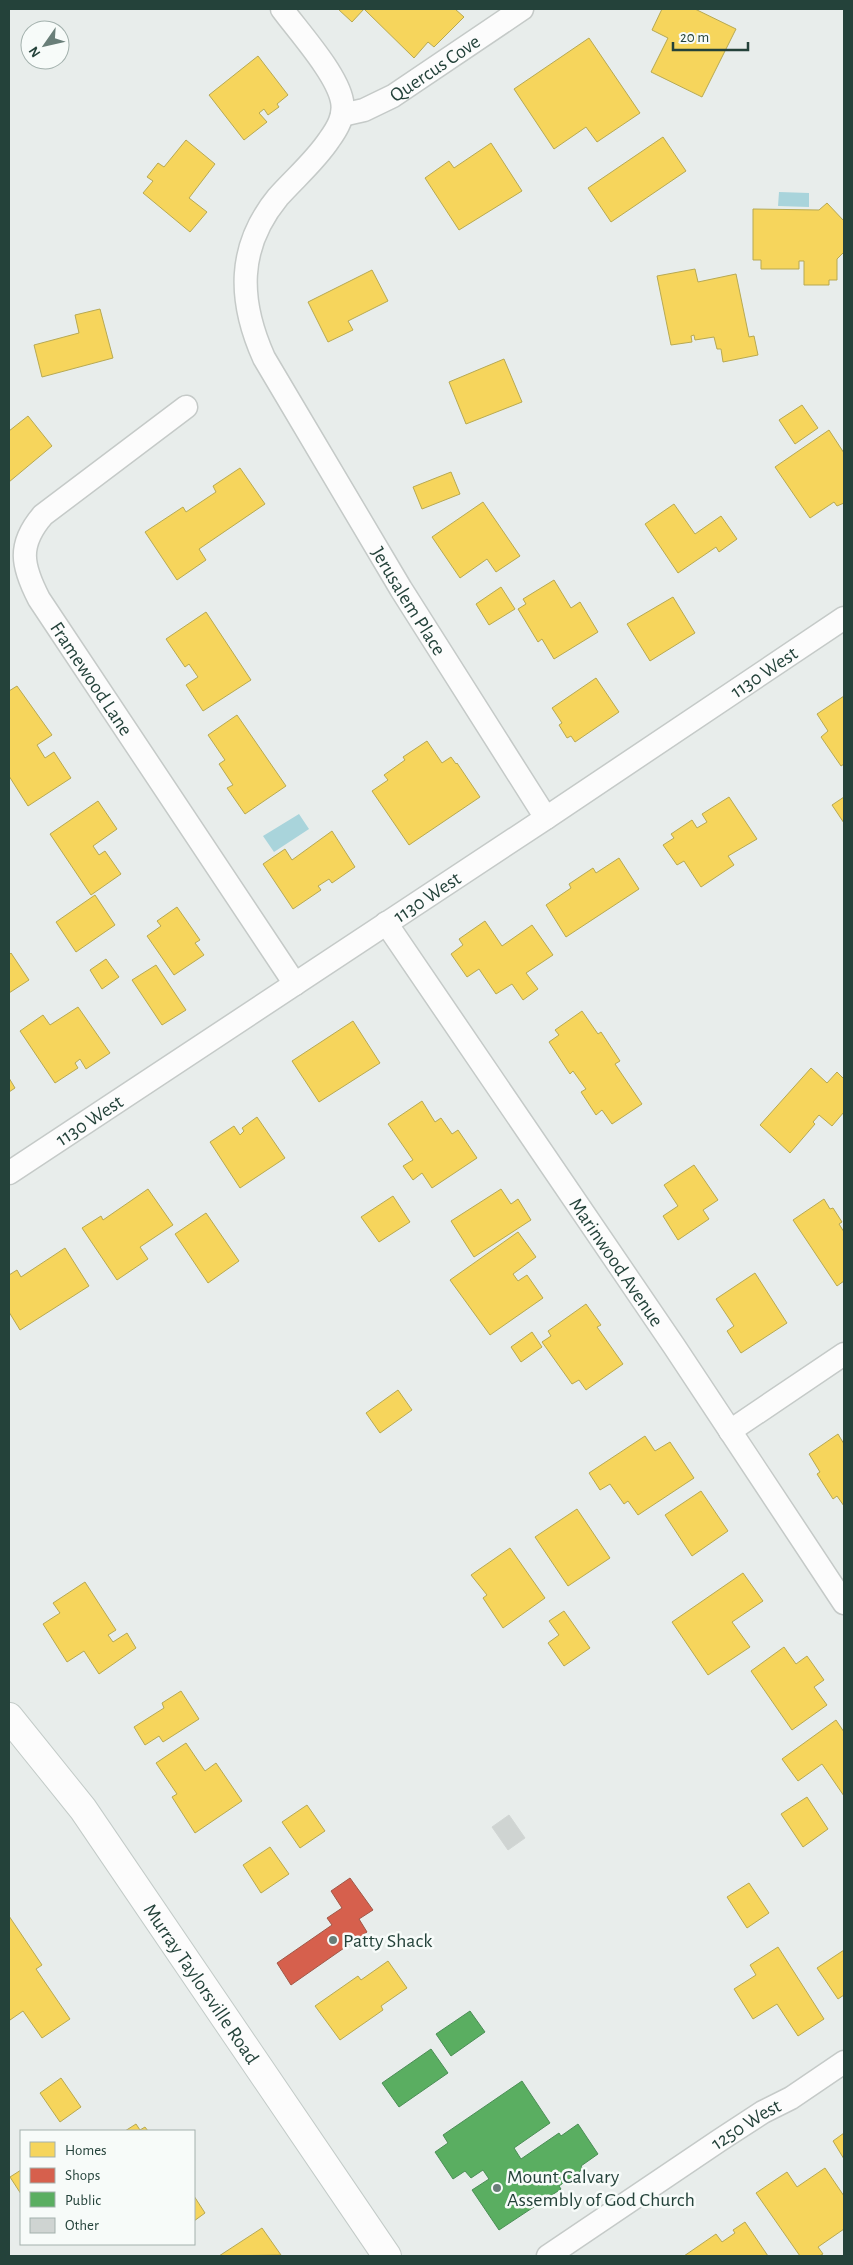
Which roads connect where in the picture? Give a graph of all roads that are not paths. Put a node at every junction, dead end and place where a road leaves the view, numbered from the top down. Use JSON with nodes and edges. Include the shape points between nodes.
{"nodes":[{"id":1,"x":282,"y":9,"type":"edge"},
{"id":2,"x":522,"y":9,"type":"edge"},
{"id":3,"x":342,"y":116,"type":"junction"},
{"id":4,"x":186,"y":407,"type":"dead end"},
{"id":5,"x":844,"y":618,"type":"edge"},
{"id":6,"x":546,"y":818,"type":"junction"},
{"id":7,"x":386,"y":923,"type":"junction"},
{"id":8,"x":295,"y":984,"type":"junction"},
{"id":9,"x":9,"y":1172,"type":"edge"},
{"id":10,"x":844,"y":1354,"type":"edge"},
{"id":11,"x":730,"y":1431,"type":"junction"},
{"id":12,"x":844,"y":1603,"type":"edge"},
{"id":13,"x":11,"y":1722,"type":"edge"},
{"id":14,"x":844,"y":2062,"type":"edge"},
{"id":15,"x":387,"y":2256,"type":"edge"},
{"id":16,"x":548,"y":2256,"type":"edge"}],
"edges":[{"from":1,"to":3,"type":"street","via":[[335,84],[342,102]]},
{"from":2,"to":3,"type":"street","name":"Quercus Cove","via":[[393,96]]},
{"from":3,"to":6,"type":"street","name":"Jerusalem Place","via":[[321,152],[278,197],[254,235],[248,250],[246,286],[251,325],[277,381],[401,589]]},
{"from":4,"to":8,"type":"street","name":"Framewood Lane","via":[[43,515],[32,528],[23,556],[39,599]]},
{"from":5,"to":6,"type":"street","name":"1130 West"},
{"from":6,"to":7,"type":"street","name":"1130 West"},
{"from":7,"to":8,"type":"street","name":"1130 West"},
{"from":7,"to":11,"type":"street","name":"Marinwood Avenue"},
{"from":8,"to":9,"type":"street","name":"1130 West"},
{"from":10,"to":11,"type":"street"},
{"from":11,"to":12,"type":"street","name":"Marinwood Avenue"},
{"from":13,"to":15,"type":"street","name":"Murray Taylorsville Road","via":[[83,1809]]},
{"from":14,"to":16,"type":"street","name":"1250 West","via":[[727,2135]]}]}
